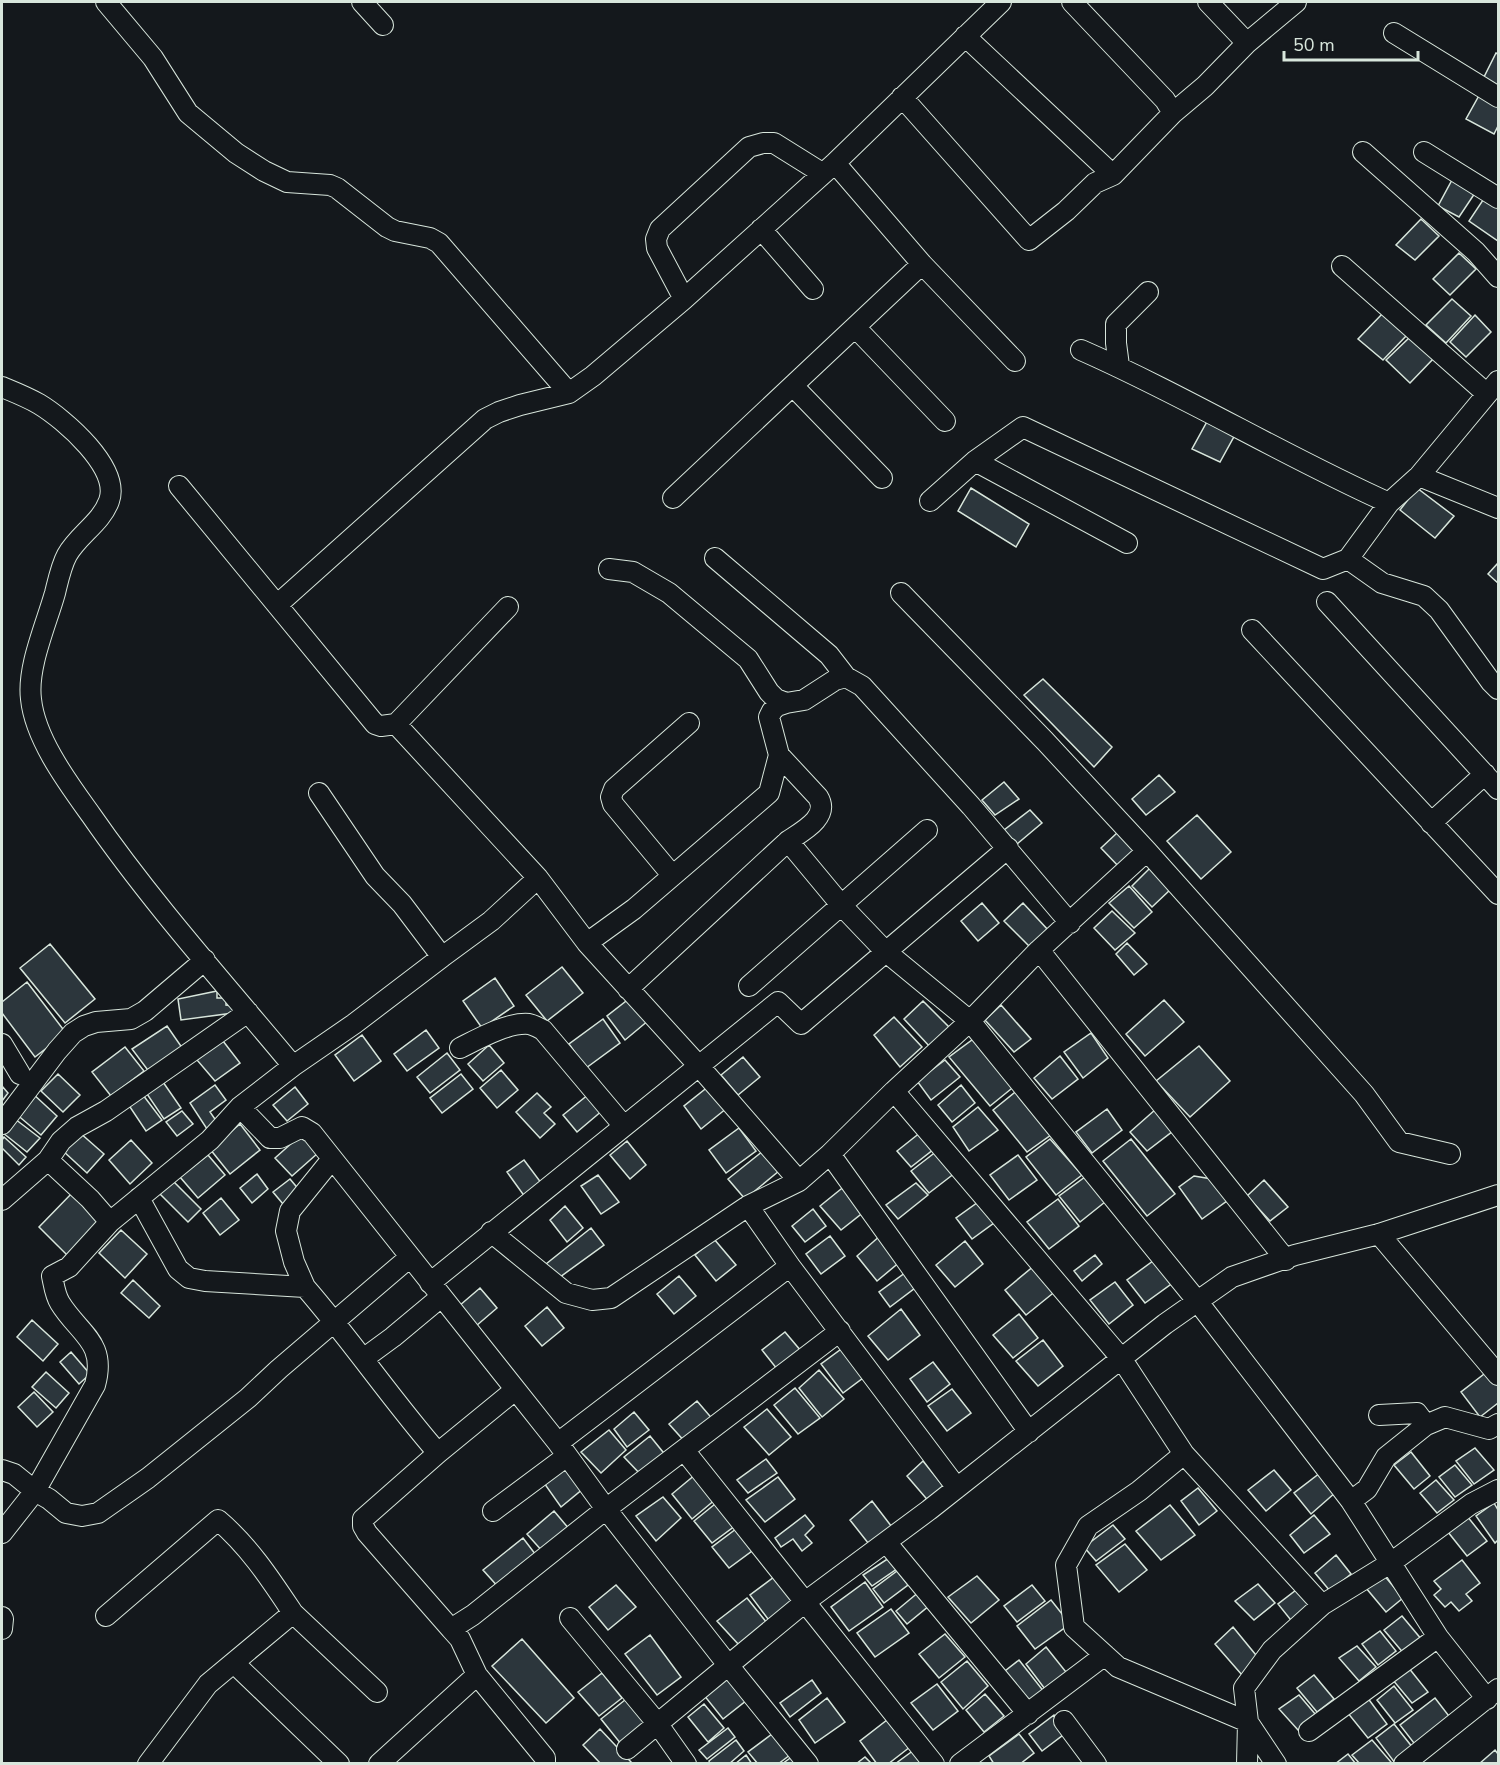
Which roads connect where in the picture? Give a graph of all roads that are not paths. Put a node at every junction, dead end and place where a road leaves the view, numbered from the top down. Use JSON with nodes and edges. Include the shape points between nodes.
{"nodes":[{"id":1,"x":106,"y":2,"type":"edge"},
{"id":2,"x":362,"y":2,"type":"edge"},
{"id":3,"x":1001,"y":2,"type":"edge"},
{"id":4,"x":1072,"y":2,"type":"edge"},
{"id":5,"x":1208,"y":2,"type":"edge"},
{"id":6,"x":1296,"y":2,"type":"edge"},
{"id":7,"x":383,"y":25,"type":"dead end"},
{"id":8,"x":1394,"y":33,"type":"dead end"},
{"id":9,"x":965,"y":36,"type":"junction"},
{"id":10,"x":1247,"y":43,"type":"junction"},
{"id":11,"x":902,"y":97,"type":"junction"},
{"id":12,"x":1498,"y":97,"type":"edge"},
{"id":13,"x":1173,"y":112,"type":"junction"},
{"id":14,"x":1363,"y":152,"type":"dead end"},
{"id":15,"x":1424,"y":152,"type":"dead end"},
{"id":16,"x":829,"y":168,"type":"junction"},
{"id":17,"x":1113,"y":175,"type":"junction"},
{"id":18,"x":1498,"y":198,"type":"edge"},
{"id":19,"x":761,"y":229,"type":"junction"},
{"id":20,"x":922,"y":264,"type":"junction"},
{"id":21,"x":1342,"y":266,"type":"dead end"},
{"id":22,"x":1498,"y":277,"type":"edge"},
{"id":23,"x":813,"y":289,"type":"dead end"},
{"id":24,"x":1148,"y":292,"type":"dead end"},
{"id":25,"x":684,"y":299,"type":"junction"},
{"id":26,"x":856,"y":328,"type":"junction"},
{"id":27,"x":1081,"y":350,"type":"dead end"},
{"id":28,"x":1015,"y":361,"type":"dead end"},
{"id":29,"x":1119,"y":366,"type":"junction"},
{"id":30,"x":2,"y":387,"type":"edge"},
{"id":31,"x":793,"y":387,"type":"junction"},
{"id":32,"x":1493,"y":388,"type":"edge"},
{"id":33,"x":569,"y":393,"type":"junction"},
{"id":34,"x":945,"y":421,"type":"dead end"},
{"id":35,"x":975,"y":461,"type":"junction"},
{"id":36,"x":1419,"y":476,"type":"junction"},
{"id":37,"x":882,"y":478,"type":"dead end"},
{"id":38,"x":178,"y":486,"type":"dead end"},
{"id":39,"x":673,"y":498,"type":"dead end"},
{"id":40,"x":930,"y":501,"type":"dead end"},
{"id":41,"x":1389,"y":503,"type":"junction"},
{"id":42,"x":1498,"y":508,"type":"edge"},
{"id":43,"x":1127,"y":543,"type":"dead end"},
{"id":44,"x":715,"y":558,"type":"dead end"},
{"id":45,"x":1348,"y":559,"type":"junction"},
{"id":46,"x":609,"y":569,"type":"dead end"},
{"id":47,"x":901,"y":593,"type":"dead end"},
{"id":48,"x":1327,"y":602,"type":"dead end"},
{"id":49,"x":277,"y":605,"type":"junction"},
{"id":50,"x":508,"y":607,"type":"dead end"},
{"id":51,"x":1252,"y":630,"type":"dead end"},
{"id":52,"x":846,"y":677,"type":"junction"},
{"id":53,"x":1498,"y":689,"type":"edge"},
{"id":54,"x":786,"y":703,"type":"junction"},
{"id":55,"x":689,"y":723,"type":"dead end"},
{"id":56,"x":396,"y":724,"type":"junction"},
{"id":57,"x":779,"y":755,"type":"junction"},
{"id":58,"x":1485,"y":774,"type":"junction"},
{"id":59,"x":1498,"y":789,"type":"edge"},
{"id":60,"x":319,"y":793,"type":"dead end"},
{"id":61,"x":1431,"y":823,"type":"junction"},
{"id":62,"x":927,"y":830,"type":"dead end"},
{"id":63,"x":788,"y":841,"type":"junction"},
{"id":64,"x":1008,"y":848,"type":"junction"},
{"id":65,"x":1147,"y":851,"type":"junction"},
{"id":66,"x":672,"y":875,"type":"junction"},
{"id":67,"x":538,"y":879,"type":"junction"},
{"id":68,"x":1498,"y":894,"type":"edge"},
{"id":69,"x":842,"y":906,"type":"junction"},
{"id":70,"x":1071,"y":923,"type":"junction"},
{"id":71,"x":587,"y":943,"type":"junction"},
{"id":72,"x":885,"y":951,"type":"junction"},
{"id":73,"x":1040,"y":951,"type":"junction"},
{"id":74,"x":442,"y":957,"type":"junction"},
{"id":75,"x":205,"y":960,"type":"junction"},
{"id":76,"x":749,"y":986,"type":"dead end"},
{"id":77,"x":628,"y":988,"type":"junction"},
{"id":78,"x":248,"y":1012,"type":"junction"},
{"id":79,"x":969,"y":1022,"type":"junction"},
{"id":80,"x":2,"y":1044,"type":"edge"},
{"id":81,"x":460,"y":1048,"type":"dead end"},
{"id":82,"x":698,"y":1065,"type":"junction"},
{"id":83,"x":293,"y":1066,"type":"junction"},
{"id":84,"x":20,"y":1074,"type":"dead end"},
{"id":85,"x":894,"y":1091,"type":"junction"},
{"id":86,"x":240,"y":1107,"type":"junction"},
{"id":87,"x":2,"y":1124,"type":"edge"},
{"id":88,"x":623,"y":1125,"type":"junction"},
{"id":89,"x":830,"y":1154,"type":"junction"},
{"id":90,"x":1450,"y":1154,"type":"dead end"},
{"id":91,"x":332,"y":1159,"type":"junction"},
{"id":92,"x":48,"y":1160,"type":"junction"},
{"id":93,"x":799,"y":1181,"type":"junction"},
{"id":94,"x":1498,"y":1195,"type":"edge"},
{"id":95,"x":139,"y":1198,"type":"junction"},
{"id":96,"x":2,"y":1200,"type":"edge"},
{"id":97,"x":748,"y":1206,"type":"junction"},
{"id":98,"x":110,"y":1222,"type":"junction"},
{"id":99,"x":491,"y":1232,"type":"junction"},
{"id":100,"x":1379,"y":1234,"type":"junction"},
{"id":101,"x":410,"y":1257,"type":"junction"},
{"id":102,"x":1287,"y":1260,"type":"junction"},
{"id":103,"x":790,"y":1266,"type":"junction"},
{"id":104,"x":305,"y":1287,"type":"junction"},
{"id":105,"x":435,"y":1290,"type":"junction"},
{"id":106,"x":1198,"y":1302,"type":"junction"},
{"id":107,"x":334,"y":1322,"type":"junction"},
{"id":108,"x":840,"y":1331,"type":"junction"},
{"id":109,"x":1120,"y":1358,"type":"junction"},
{"id":110,"x":363,"y":1359,"type":"junction"},
{"id":111,"x":1497,"y":1370,"type":"edge"},
{"id":112,"x":515,"y":1390,"type":"junction"},
{"id":113,"x":1379,"y":1415,"type":"dead end"},
{"id":114,"x":1498,"y":1424,"type":"edge"},
{"id":115,"x":1426,"y":1425,"type":"junction"},
{"id":116,"x":1029,"y":1432,"type":"junction"},
{"id":117,"x":562,"y":1450,"type":"junction"},
{"id":118,"x":684,"y":1450,"type":"junction"},
{"id":119,"x":438,"y":1453,"type":"junction"},
{"id":120,"x":1184,"y":1454,"type":"junction"},
{"id":121,"x":2,"y":1470,"type":"edge"},
{"id":122,"x":957,"y":1488,"type":"junction"},
{"id":123,"x":1498,"y":1490,"type":"edge"},
{"id":124,"x":34,"y":1491,"type":"junction"},
{"id":125,"x":1351,"y":1501,"type":"junction"},
{"id":126,"x":606,"y":1509,"type":"junction"},
{"id":127,"x":493,"y":1511,"type":"dead end"},
{"id":128,"x":2,"y":1533,"type":"edge"},
{"id":129,"x":886,"y":1542,"type":"junction"},
{"id":130,"x":1392,"y":1562,"type":"junction"},
{"id":131,"x":805,"y":1602,"type":"junction"},
{"id":132,"x":1322,"y":1605,"type":"junction"},
{"id":133,"x":294,"y":1613,"type":"junction"},
{"id":134,"x":106,"y":1616,"type":"dead end"},
{"id":135,"x":2,"y":1617,"type":"edge"},
{"id":136,"x":570,"y":1618,"type":"dead end"},
{"id":137,"x":2,"y":1629,"type":"edge"},
{"id":138,"x":451,"y":1629,"type":"junction"},
{"id":139,"x":1438,"y":1636,"type":"junction"},
{"id":140,"x":1105,"y":1655,"type":"junction"},
{"id":141,"x":234,"y":1663,"type":"junction"},
{"id":142,"x":728,"y":1665,"type":"junction"},
{"id":143,"x":477,"y":1675,"type":"junction"},
{"id":144,"x":377,"y":1692,"type":"dead end"},
{"id":145,"x":1493,"y":1694,"type":"edge"},
{"id":146,"x":1028,"y":1714,"type":"junction"},
{"id":147,"x":1064,"y":1722,"type":"dead end"},
{"id":148,"x":1248,"y":1722,"type":"junction"},
{"id":149,"x":657,"y":1723,"type":"junction"},
{"id":150,"x":1309,"y":1731,"type":"dead end"},
{"id":151,"x":627,"y":1749,"type":"dead end"},
{"id":152,"x":973,"y":1760,"type":"edge"},
{"id":153,"x":148,"y":1764,"type":"edge"},
{"id":154,"x":339,"y":1764,"type":"edge"},
{"id":155,"x":379,"y":1764,"type":"edge"},
{"id":156,"x":545,"y":1764,"type":"edge"},
{"id":157,"x":686,"y":1764,"type":"edge"},
{"id":158,"x":808,"y":1764,"type":"edge"},
{"id":159,"x":934,"y":1764,"type":"edge"},
{"id":160,"x":1096,"y":1764,"type":"edge"},
{"id":161,"x":1246,"y":1764,"type":"edge"},
{"id":162,"x":1276,"y":1764,"type":"edge"},
{"id":163,"x":1404,"y":1764,"type":"edge"}],
"edges":[{"from":1,"to":33,"type":"street","via":[[153,58],[194,118],[264,171],[287,182],[330,185],[387,227],[439,243]]},
{"from":2,"to":7,"type":"street"},
{"from":3,"to":9,"type":"street"},
{"from":4,"to":13,"type":"street"},
{"from":5,"to":10,"type":"street"},
{"from":6,"to":10,"type":"street"},
{"from":8,"to":12,"type":"street"},
{"from":9,"to":11,"type":"street"},
{"from":9,"to":17,"type":"street"},
{"from":10,"to":13,"type":"street"},
{"from":11,"to":16,"type":"street"},
{"from":11,"to":17,"type":"street","via":[[1029,240],[1095,183]]},
{"from":13,"to":17,"type":"street"},
{"from":14,"to":22,"type":"street","via":[[1476,252]]},
{"from":15,"to":18,"type":"street"},
{"from":16,"to":19,"type":"street"},
{"from":16,"to":20,"type":"street"},
{"from":16,"to":25,"type":"street","via":[[774,143],[749,147],[741,154],[660,229],[656,239]]},
{"from":19,"to":23,"type":"street"},
{"from":19,"to":25,"type":"street"},
{"from":20,"to":26,"type":"street"},
{"from":20,"to":28,"type":"street"},
{"from":21,"to":32,"type":"street"},
{"from":24,"to":29,"type":"street","via":[[1116,324]]},
{"from":25,"to":33,"type":"street"},
{"from":26,"to":31,"type":"street"},
{"from":26,"to":34,"type":"street"},
{"from":27,"to":29,"type":"street"},
{"from":29,"to":41,"type":"street","via":[[1333,478]]},
{"from":30,"to":75,"type":"street","via":[[36,402],[67,425],[95,454],[111,489],[103,513],[65,557],[30,687],[39,731],[72,789],[127,866]]},
{"from":31,"to":37,"type":"street"},
{"from":31,"to":39,"type":"street"},
{"from":32,"to":36,"type":"street"},
{"from":33,"to":49,"type":"street","via":[[520,405],[485,419]]},
{"from":35,"to":40,"type":"street"},
{"from":35,"to":43,"type":"street"},
{"from":35,"to":45,"type":"street","via":[[1023,427],[1323,569]]},
{"from":36,"to":41,"type":"street"},
{"from":36,"to":42,"type":"street"},
{"from":38,"to":49,"type":"street"},
{"from":41,"to":45,"type":"street"},
{"from":44,"to":52,"type":"street","via":[[829,655]]},
{"from":45,"to":53,"type":"street","via":[[1382,582],[1424,596],[1439,610]]},
{"from":46,"to":54,"type":"street","via":[[633,573],[669,593],[748,660],[776,699]]},
{"from":47,"to":65,"type":"street"},
{"from":48,"to":58,"type":"street"},
{"from":49,"to":56,"type":"street","via":[[375,724]]},
{"from":50,"to":56,"type":"street"},
{"from":51,"to":61,"type":"street"},
{"from":52,"to":54,"type":"street","via":[[804,700]]},
{"from":52,"to":64,"type":"street","via":[[862,686]]},
{"from":54,"to":57,"type":"street","via":[[777,706],[769,717]]},
{"from":55,"to":66,"type":"street","via":[[614,789],[611,797]]},
{"from":56,"to":67,"type":"street"},
{"from":57,"to":63,"type":"street","via":[[822,803],[815,821]]},
{"from":57,"to":66,"type":"street","via":[[769,793]]},
{"from":58,"to":59,"type":"street"},
{"from":58,"to":61,"type":"street"},
{"from":60,"to":74,"type":"street","via":[[375,876]]},
{"from":61,"to":68,"type":"street"},
{"from":62,"to":69,"type":"street"},
{"from":63,"to":69,"type":"street"},
{"from":63,"to":77,"type":"street"},
{"from":64,"to":70,"type":"street"},
{"from":64,"to":72,"type":"street"},
{"from":65,"to":70,"type":"street"},
{"from":65,"to":90,"type":"street","via":[[1364,1094],[1399,1142]]},
{"from":66,"to":71,"type":"street"},
{"from":67,"to":71,"type":"street"},
{"from":67,"to":74,"type":"street"},
{"from":69,"to":72,"type":"street"},
{"from":69,"to":76,"type":"street"},
{"from":70,"to":73,"type":"street"},
{"from":71,"to":77,"type":"street"},
{"from":72,"to":79,"type":"street"},
{"from":72,"to":82,"type":"street","via":[[801,1024],[778,1002]]},
{"from":73,"to":79,"type":"street"},
{"from":73,"to":102,"type":"street"},
{"from":74,"to":83,"type":"street"},
{"from":75,"to":78,"type":"street"},
{"from":75,"to":87,"type":"street","via":[[131,1019],[96,1022],[73,1033]]},
{"from":77,"to":82,"type":"street"},
{"from":78,"to":83,"type":"street"},
{"from":78,"to":92,"type":"street","via":[[106,1112],[77,1127]]},
{"from":79,"to":85,"type":"street"},
{"from":79,"to":106,"type":"street"},
{"from":80,"to":84,"type":"street"},
{"from":81,"to":88,"type":"street","via":[[490,1034],[531,1024],[543,1030]]},
{"from":82,"to":88,"type":"street"},
{"from":82,"to":93,"type":"street"},
{"from":83,"to":86,"type":"street"},
{"from":85,"to":89,"type":"street"},
{"from":85,"to":109,"type":"street"},
{"from":86,"to":91,"type":"street","via":[[270,1138],[280,1138],[302,1127],[307,1129]]},
{"from":86,"to":95,"type":"street","via":[[210,1140]]},
{"from":88,"to":99,"type":"street"},
{"from":89,"to":93,"type":"street"},
{"from":89,"to":116,"type":"street"},
{"from":91,"to":101,"type":"street"},
{"from":91,"to":104,"type":"street","via":[[290,1211],[286,1231]]},
{"from":92,"to":96,"type":"street"},
{"from":92,"to":98,"type":"street"},
{"from":93,"to":97,"type":"street"},
{"from":94,"to":100,"type":"street"},
{"from":95,"to":98,"type":"street"},
{"from":95,"to":104,"type":"street","via":[[178,1269],[189,1278]]},
{"from":97,"to":99,"type":"street","via":[[611,1298],[592,1300],[566,1293]]},
{"from":97,"to":103,"type":"street"},
{"from":98,"to":124,"type":"street","via":[[69,1267],[52,1276],[59,1302],[94,1346],[99,1368],[94,1384]]},
{"from":99,"to":105,"type":"street"},
{"from":100,"to":102,"type":"street"},
{"from":100,"to":111,"type":"street"},
{"from":101,"to":105,"type":"street"},
{"from":101,"to":107,"type":"street"},
{"from":102,"to":106,"type":"street","via":[[1232,1277]]},
{"from":103,"to":108,"type":"street"},
{"from":103,"to":117,"type":"street"},
{"from":104,"to":107,"type":"street"},
{"from":105,"to":110,"type":"street","via":[[393,1337]]},
{"from":105,"to":112,"type":"street"},
{"from":106,"to":109,"type":"street"},
{"from":106,"to":125,"type":"street"},
{"from":107,"to":110,"type":"street"},
{"from":107,"to":124,"type":"street","via":[[248,1398],[98,1513],[66,1513]]},
{"from":108,"to":118,"type":"street"},
{"from":108,"to":122,"type":"street"},
{"from":109,"to":116,"type":"street"},
{"from":109,"to":120,"type":"street"},
{"from":110,"to":119,"type":"street"},
{"from":112,"to":117,"type":"street"},
{"from":112,"to":119,"type":"street"},
{"from":113,"to":115,"type":"street","via":[[1418,1413]]},
{"from":114,"to":115,"type":"street","via":[[1489,1429],[1445,1417]]},
{"from":115,"to":125,"type":"street","via":[[1386,1457],[1367,1489]]},
{"from":116,"to":122,"type":"street"},
{"from":117,"to":126,"type":"street"},
{"from":117,"to":127,"type":"street"},
{"from":118,"to":126,"type":"street"},
{"from":118,"to":131,"type":"street"},
{"from":119,"to":138,"type":"street","via":[[363,1519],[363,1526]]},
{"from":120,"to":132,"type":"street"},
{"from":120,"to":140,"type":"street","via":[[1088,1526],[1066,1565],[1074,1627]]},
{"from":121,"to":124,"type":"street","via":[[14,1474]]},
{"from":122,"to":129,"type":"street"},
{"from":123,"to":130,"type":"street","via":[[1471,1504]]},
{"from":124,"to":128,"type":"street"},
{"from":125,"to":130,"type":"street"},
{"from":126,"to":138,"type":"street"},
{"from":126,"to":142,"type":"street"},
{"from":129,"to":131,"type":"street"},
{"from":129,"to":146,"type":"street"},
{"from":130,"to":132,"type":"street"},
{"from":130,"to":139,"type":"street"},
{"from":131,"to":142,"type":"street"},
{"from":131,"to":159,"type":"street"},
{"from":132,"to":148,"type":"street","via":[[1272,1650],[1244,1688]]},
{"from":133,"to":134,"type":"street","via":[[262,1567],[218,1520]]},
{"from":133,"to":141,"type":"street"},
{"from":133,"to":144,"type":"street"},
{"from":135,"to":137,"type":"street"},
{"from":136,"to":149,"type":"street"},
{"from":138,"to":143,"type":"street"},
{"from":139,"to":145,"type":"street"},
{"from":139,"to":150,"type":"street"},
{"from":140,"to":146,"type":"street"},
{"from":140,"to":148,"type":"street","via":[[1118,1667]]},
{"from":141,"to":153,"type":"street","via":[[208,1684]]},
{"from":141,"to":154,"type":"street"},
{"from":142,"to":149,"type":"street"},
{"from":142,"to":158,"type":"street"},
{"from":143,"to":155,"type":"street"},
{"from":143,"to":156,"type":"street","via":[[545,1758]]},
{"from":145,"to":163,"type":"street"},
{"from":146,"to":152,"type":"street"},
{"from":147,"to":160,"type":"street"},
{"from":148,"to":161,"type":"street"},
{"from":148,"to":162,"type":"street"},
{"from":149,"to":151,"type":"street"},
{"from":149,"to":157,"type":"street"}]}
